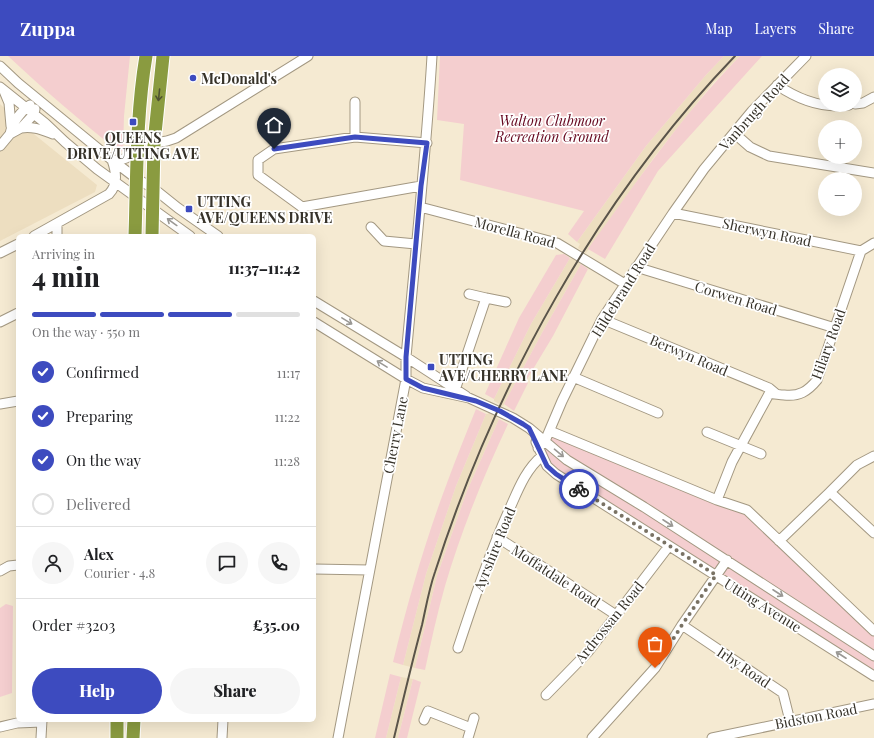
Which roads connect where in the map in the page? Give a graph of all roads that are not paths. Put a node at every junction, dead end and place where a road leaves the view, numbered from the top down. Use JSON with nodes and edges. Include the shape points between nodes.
{"nodes":[{"id":1,"x":146,"y":56,"type":"edge"},
{"id":2,"x":163,"y":56,"type":"edge"},
{"id":3,"x":306,"y":56,"type":"edge"},
{"id":4,"x":432,"y":56,"type":"edge"},
{"id":5,"x":806,"y":56,"type":"edge"},
{"id":6,"x":0,"y":66,"type":"edge"},
{"id":7,"x":777,"y":85,"type":"junction"},
{"id":8,"x":1,"y":87,"type":"edge"},
{"id":9,"x":874,"y":97,"type":"edge"},
{"id":10,"x":38,"y":100,"type":"junction"},
{"id":11,"x":355,"y":102,"type":"dead end"},
{"id":12,"x":862,"y":103,"type":"edge"},
{"id":13,"x":818,"y":104,"type":"edge"},
{"id":14,"x":26,"y":108,"type":"junction"},
{"id":15,"x":34,"y":114,"type":"junction"},
{"id":16,"x":21,"y":128,"type":"junction"},
{"id":17,"x":11,"y":130,"type":"junction"},
{"id":18,"x":734,"y":133,"type":"junction"},
{"id":19,"x":56,"y":135,"type":"junction"},
{"id":20,"x":355,"y":137,"type":"junction"},
{"id":21,"x":154,"y":143,"type":"junction"},
{"id":22,"x":427,"y":143,"type":"junction"},
{"id":23,"x":0,"y":146,"type":"edge"},
{"id":24,"x":138,"y":146,"type":"junction"},
{"id":25,"x":112,"y":160,"type":"junction"},
{"id":26,"x":704,"y":169,"type":"joint"},
{"id":27,"x":874,"y":173,"type":"edge"},
{"id":28,"x":137,"y":179,"type":"junction"},
{"id":29,"x":115,"y":182,"type":"junction"},
{"id":30,"x":421,"y":186,"type":"junction"},
{"id":31,"x":153,"y":188,"type":"junction"},
{"id":32,"x":136,"y":197,"type":"junction"},
{"id":33,"x":420,"y":207,"type":"junction"},
{"id":34,"x":153,"y":209,"type":"junction"},
{"id":35,"x":673,"y":213,"type":"junction"},
{"id":36,"x":57,"y":224,"type":"junction"},
{"id":37,"x":371,"y":227,"type":"dead end"},
{"id":38,"x":38,"y":234,"type":"edge"},
{"id":39,"x":57,"y":234,"type":"edge"},
{"id":40,"x":135,"y":234,"type":"edge"},
{"id":41,"x":152,"y":234,"type":"edge"},
{"id":42,"x":187,"y":234,"type":"edge"},
{"id":43,"x":215,"y":234,"type":"edge"},
{"id":44,"x":874,"y":243,"type":"edge"},
{"id":45,"x":416,"y":244,"type":"junction"},
{"id":46,"x":16,"y":245,"type":"edge"},
{"id":47,"x":860,"y":251,"type":"junction"},
{"id":48,"x":0,"y":253,"type":"edge"},
{"id":49,"x":636,"y":267,"type":"junction"},
{"id":50,"x":625,"y":284,"type":"junction"},
{"id":51,"x":470,"y":294,"type":"dead end"},
{"id":52,"x":486,"y":298,"type":"junction"},
{"id":53,"x":316,"y":301,"type":"edge"},
{"id":54,"x":506,"y":302,"type":"dead end"},
{"id":55,"x":16,"y":314,"type":"edge"},
{"id":56,"x":602,"y":319,"type":"junction"},
{"id":57,"x":0,"y":322,"type":"edge"},
{"id":58,"x":316,"y":323,"type":"edge"},
{"id":59,"x":835,"y":328,"type":"junction"},
{"id":60,"x":406,"y":357,"type":"junction"},
{"id":61,"x":573,"y":377,"type":"junction"},
{"id":62,"x":406,"y":379,"type":"junction"},
{"id":63,"x":455,"y":392,"type":"junction"},
{"id":64,"x":775,"y":393,"type":"junction"},
{"id":65,"x":16,"y":401,"type":"edge"},
{"id":66,"x":0,"y":404,"type":"edge"},
{"id":67,"x":658,"y":413,"type":"dead end"},
{"id":68,"x":550,"y":431,"type":"junction"},
{"id":69,"x":707,"y":432,"type":"dead end"},
{"id":70,"x":741,"y":445,"type":"junction"},
{"id":71,"x":542,"y":448,"type":"junction"},
{"id":72,"x":761,"y":454,"type":"dead end"},
{"id":73,"x":874,"y":456,"type":"edge"},
{"id":74,"x":830,"y":492,"type":"junction"},
{"id":75,"x":717,"y":500,"type":"junction"},
{"id":76,"x":874,"y":533,"type":"edge"},
{"id":77,"x":497,"y":537,"type":"junction"},
{"id":78,"x":779,"y":541,"type":"junction"},
{"id":79,"x":669,"y":546,"type":"junction"},
{"id":80,"x":726,"y":560,"type":"junction"},
{"id":81,"x":16,"y":565,"type":"edge"},
{"id":82,"x":316,"y":569,"type":"edge"},
{"id":83,"x":369,"y":570,"type":"junction"},
{"id":84,"x":0,"y":571,"type":"edge"},
{"id":85,"x":716,"y":575,"type":"junction"},
{"id":86,"x":616,"y":615,"type":"junction"},
{"id":87,"x":682,"y":625,"type":"junction"},
{"id":88,"x":874,"y":631,"type":"edge"},
{"id":89,"x":458,"y":648,"type":"dead end"},
{"id":90,"x":874,"y":656,"type":"edge"},
{"id":91,"x":874,"y":676,"type":"edge"},
{"id":92,"x":546,"y":695,"type":"dead end"},
{"id":93,"x":874,"y":704,"type":"edge"},
{"id":94,"x":474,"y":718,"type":"dead end"},
{"id":95,"x":424,"y":720,"type":"dead end"},
{"id":96,"x":790,"y":721,"type":"junction"},
{"id":97,"x":30,"y":722,"type":"edge"},
{"id":98,"x":42,"y":722,"type":"edge"},
{"id":99,"x":117,"y":722,"type":"edge"},
{"id":100,"x":134,"y":722,"type":"edge"},
{"id":101,"x":223,"y":722,"type":"edge"},
{"id":102,"x":0,"y":728,"type":"edge"},
{"id":103,"x":471,"y":728,"type":"junction"},
{"id":104,"x":41,"y":738,"type":"edge"},
{"id":105,"x":117,"y":738,"type":"edge"},
{"id":106,"x":133,"y":738,"type":"edge"},
{"id":107,"x":222,"y":738,"type":"edge"},
{"id":108,"x":338,"y":738,"type":"edge"},
{"id":109,"x":468,"y":738,"type":"edge"},
{"id":110,"x":592,"y":738,"type":"edge"},
{"id":111,"x":712,"y":738,"type":"edge"}],
"edges":[{"from":1,"to":24,"type":"highway"},
{"from":2,"to":21,"type":"highway","one_way":true},
{"from":3,"to":21,"type":"street","via":[[176,138]]},
{"from":4,"to":22,"type":"street","name":"Cherry Lane"},
{"from":5,"to":7,"type":"street","name":"Vanbrugh Road"},
{"from":6,"to":10,"type":"street"},
{"from":7,"to":13,"type":"street","via":[[790,94]]},
{"from":7,"to":18,"type":"street","name":"Vanbrugh Road"},
{"from":8,"to":14,"type":"street"},
{"from":8,"to":17,"type":"street","via":[[9,103]]},
{"from":9,"to":12,"type":"street"},
{"from":10,"to":14,"type":"street"},
{"from":10,"to":15,"type":"street"},
{"from":10,"to":25,"type":"street"},
{"from":11,"to":20,"type":"street"},
{"from":14,"to":15,"type":"street"},
{"from":14,"to":17,"type":"street"},
{"from":15,"to":16,"type":"street"},
{"from":15,"to":19,"type":"street"},
{"from":16,"to":17,"type":"street"},
{"from":16,"to":19,"type":"street","via":[[37,128]]},
{"from":17,"to":23,"type":"street"},
{"from":18,"to":26,"type":"street","name":"Vanbrugh Road"},
{"from":18,"to":27,"type":"street","via":[[750,146],[769,156]]},
{"from":19,"to":29,"type":"street"},
{"from":20,"to":22,"type":"street"},
{"from":20,"to":30,"type":"street","via":[[274,149],[258,160],[258,175],[302,207]]},
{"from":21,"to":31,"type":"highway"},
{"from":22,"to":30,"type":"street","name":"Cherry Lane"},
{"from":24,"to":25,"type":"street","via":[[126,159]]},
{"from":24,"to":28,"type":"highway"},
{"from":25,"to":28,"type":"street"},
{"from":25,"to":29,"type":"street"},
{"from":26,"to":35,"type":"street","name":"Hildebrand Road"},
{"from":28,"to":31,"type":"street"},
{"from":28,"to":32,"type":"highway"},
{"from":29,"to":32,"type":"street"},
{"from":29,"to":36,"type":"street","via":[[112,191],[105,197]]},
{"from":30,"to":33,"type":"street","name":"Cherry Lane"},
{"from":31,"to":34,"type":"highway"},
{"from":31,"to":43,"type":"street"},
{"from":32,"to":34,"type":"street"},
{"from":32,"to":40,"type":"highway"},
{"from":33,"to":45,"type":"street","name":"Cherry Lane"},
{"from":33,"to":50,"type":"street","name":"Morella Road","via":[[558,243]]},
{"from":34,"to":41,"type":"highway"},
{"from":42,"to":34,"type":"street","one_way":true},
{"from":35,"to":47,"type":"street","name":"Sherwyn Road"},
{"from":35,"to":49,"type":"street","name":"Hildebrand Road"},
{"from":36,"to":38,"type":"street"},
{"from":36,"to":39,"type":"street"},
{"from":37,"to":45,"type":"street","via":[[384,241]]},
{"from":44,"to":47,"type":"street"},
{"from":45,"to":60,"type":"street","name":"Cherry Lane"},
{"from":46,"to":48,"type":"street"},
{"from":47,"to":59,"type":"street","name":"Hilary Road"},
{"from":49,"to":50,"type":"street","name":"Hildebrand Road"},
{"from":49,"to":59,"type":"street","name":"Corwen Road"},
{"from":50,"to":56,"type":"street","name":"Hildebrand Road"},
{"from":51,"to":52,"type":"street"},
{"from":52,"to":54,"type":"street"},
{"from":52,"to":63,"type":"street"},
{"from":53,"to":60,"type":"street","name":"Utting Avenue","one_way":true},
{"from":55,"to":57,"type":"street"},
{"from":56,"to":61,"type":"street","name":"Hildebrand Road"},
{"from":56,"to":64,"type":"street","name":"Berwyn Road","via":[[769,388]]},
{"from":62,"to":58,"type":"street","name":"Utting Avenue","one_way":true},
{"from":59,"to":64,"type":"street","name":"Hilary Road","via":[[817,380],[810,389],[798,395]]},
{"from":60,"to":62,"type":"street","name":"Cherry Lane"},
{"from":60,"to":63,"type":"street","name":"Utting Avenue"},
{"from":61,"to":67,"type":"street"},
{"from":61,"to":68,"type":"street","name":"Hildebrand Road"},
{"from":62,"to":63,"type":"street","name":"Utting Avenue","via":[[423,388]]},
{"from":62,"to":83,"type":"street","name":"Cherry Lane"},
{"from":63,"to":71,"type":"street","name":"Utting Avenue","via":[[529,428]]},
{"from":64,"to":70,"type":"street","via":[[769,394]]},
{"from":65,"to":66,"type":"street"},
{"from":68,"to":71,"type":"street","name":"Hildebrand Road"},
{"from":68,"to":75,"type":"street"},
{"from":69,"to":70,"type":"street"},
{"from":70,"to":72,"type":"street"},
{"from":70,"to":75,"type":"street"},
{"from":71,"to":77,"type":"street","name":"Ayrshire Road","via":[[521,484]]},
{"from":71,"to":79,"type":"street","name":"Utting Avenue","via":[[547,466],[556,474]]},
{"from":71,"to":80,"type":"street","name":"Utting Avenue","one_way":true,"via":[[567,460]]},
{"from":73,"to":74,"type":"street","via":[[857,465]]},
{"from":74,"to":76,"type":"street"},
{"from":74,"to":78,"type":"street"},
{"from":75,"to":78,"type":"street","via":[[747,510]]},
{"from":77,"to":86,"type":"street","name":"Moffatdale Road"},
{"from":77,"to":89,"type":"street","name":"Ayrshire Road"},
{"from":78,"to":88,"type":"street"},
{"from":79,"to":85,"type":"street","name":"Utting Avenue"},
{"from":79,"to":86,"type":"street","name":"Ardrossan Road"},
{"from":80,"to":85,"type":"street"},
{"from":80,"to":90,"type":"street","name":"Utting Avenue","one_way":true},
{"from":81,"to":84,"type":"street"},
{"from":82,"to":83,"type":"street"},
{"from":83,"to":108,"type":"street","name":"Cherry Lane"},
{"from":85,"to":87,"type":"street"},
{"from":91,"to":85,"type":"street","name":"Utting Avenue","one_way":true},
{"from":86,"to":92,"type":"street","name":"Ardrossan Road","via":[[588,652]]},
{"from":87,"to":96,"type":"street","name":"Irby Road","via":[[783,693]]},
{"from":87,"to":110,"type":"street","via":[[655,668]]},
{"from":93,"to":96,"type":"street","name":"Bidston Road"},
{"from":94,"to":103,"type":"street"},
{"from":95,"to":103,"type":"street","via":[[428,711]]},
{"from":96,"to":111,"type":"street","name":"Bidston Road"},
{"from":97,"to":102,"type":"street"},
{"from":98,"to":104,"type":"street"},
{"from":99,"to":105,"type":"highway"},
{"from":100,"to":106,"type":"highway"},
{"from":101,"to":107,"type":"street"},
{"from":103,"to":109,"type":"street"}]}
